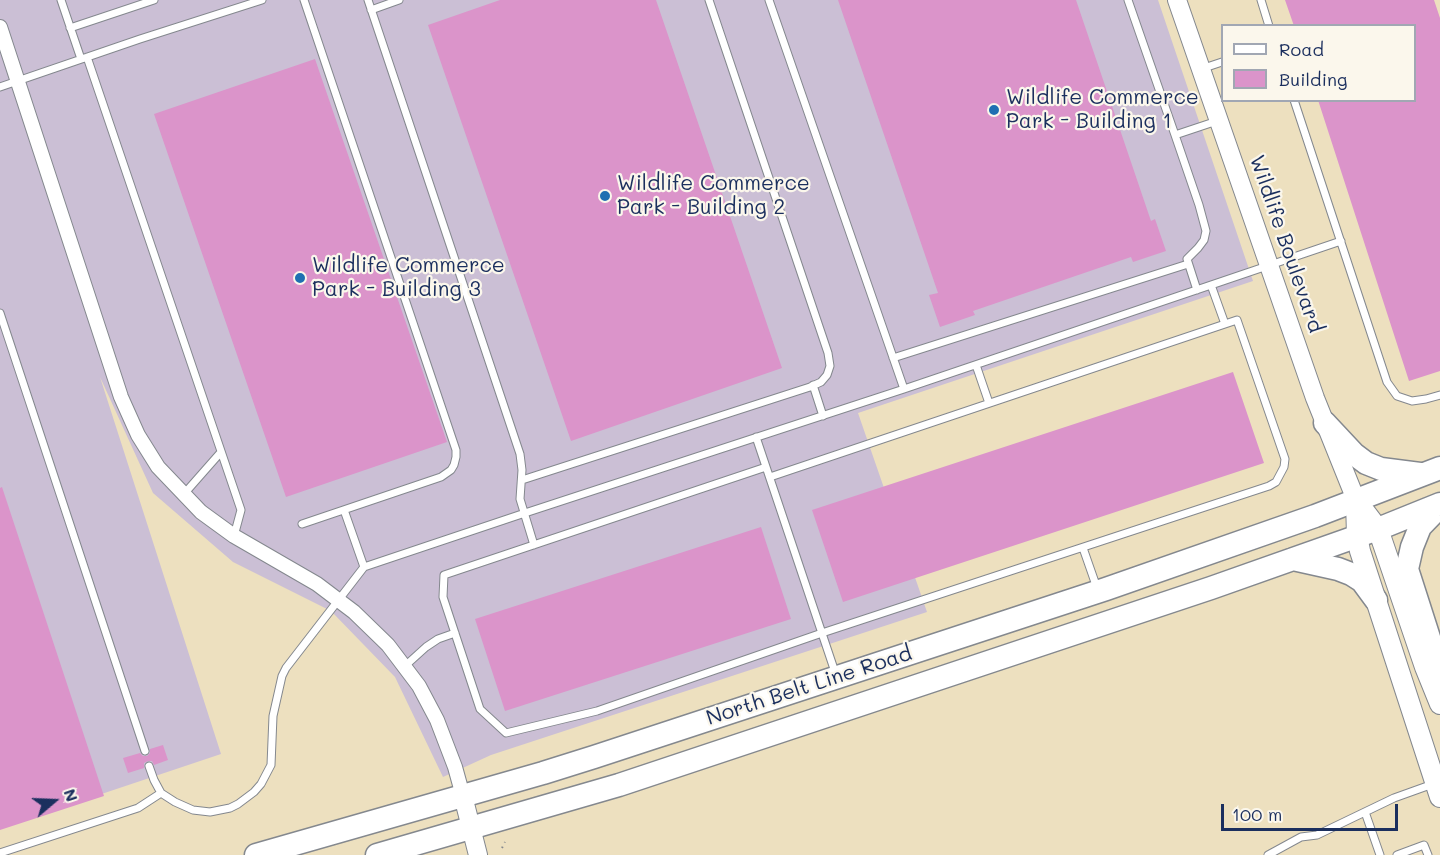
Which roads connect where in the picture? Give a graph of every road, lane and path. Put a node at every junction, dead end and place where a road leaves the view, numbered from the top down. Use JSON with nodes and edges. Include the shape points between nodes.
{"nodes":[{"id":1,"x":61,"y":0,"type":"edge"},
{"id":2,"x":154,"y":0,"type":"edge"},
{"id":3,"x":262,"y":0,"type":"edge"},
{"id":4,"x":304,"y":0,"type":"edge"},
{"id":5,"x":368,"y":0,"type":"edge"},
{"id":6,"x":399,"y":0,"type":"edge"},
{"id":7,"x":709,"y":0,"type":"edge"},
{"id":8,"x":770,"y":0,"type":"edge"},
{"id":9,"x":1128,"y":0,"type":"edge"},
{"id":10,"x":1177,"y":0,"type":"edge"},
{"id":11,"x":1261,"y":0,"type":"edge"},
{"id":12,"x":371,"y":10,"type":"junction"},
{"id":13,"x":1268,"y":24,"type":"edge"},
{"id":14,"x":0,"y":27,"type":"edge"},
{"id":15,"x":70,"y":28,"type":"junction"},
{"id":16,"x":84,"y":58,"type":"junction"},
{"id":17,"x":1221,"y":62,"type":"edge"},
{"id":18,"x":1201,"y":69,"type":"junction"},
{"id":19,"x":17,"y":81,"type":"junction"},
{"id":20,"x":0,"y":87,"type":"edge"},
{"id":21,"x":1295,"y":102,"type":"edge"},
{"id":22,"x":1219,"y":120,"type":"junction"},
{"id":23,"x":1174,"y":135,"type":"junction"},
{"id":24,"x":1341,"y":241,"type":"junction"},
{"id":25,"x":1188,"y":264,"type":"junction"},
{"id":26,"x":1270,"y":264,"type":"junction"},
{"id":27,"x":1212,"y":285,"type":"junction"},
{"id":28,"x":1197,"y":290,"type":"junction"},
{"id":29,"x":0,"y":313,"type":"edge"},
{"id":30,"x":1225,"y":324,"type":"junction"},
{"id":31,"x":893,"y":358,"type":"junction"},
{"id":32,"x":976,"y":365,"type":"junction"},
{"id":33,"x":813,"y":385,"type":"junction"},
{"id":34,"x":904,"y":389,"type":"junction"},
{"id":35,"x":1440,"y":395,"type":"edge"},
{"id":36,"x":989,"y":404,"type":"junction"},
{"id":37,"x":823,"y":416,"type":"junction"},
{"id":38,"x":1325,"y":423,"type":"junction"},
{"id":39,"x":756,"y":437,"type":"junction"},
{"id":40,"x":221,"y":452,"type":"junction"},
{"id":41,"x":766,"y":467,"type":"junction"},
{"id":42,"x":1432,"y":471,"type":"edge"},
{"id":43,"x":770,"y":477,"type":"junction"},
{"id":44,"x":522,"y":480,"type":"junction"},
{"id":45,"x":184,"y":494,"type":"junction"},
{"id":46,"x":1356,"y":500,"type":"junction"},
{"id":47,"x":1440,"y":505,"type":"edge"},
{"id":48,"x":344,"y":510,"type":"junction"},
{"id":49,"x":525,"y":513,"type":"junction"},
{"id":50,"x":302,"y":524,"type":"dead end"},
{"id":51,"x":1378,"y":529,"type":"junction"},
{"id":52,"x":234,"y":536,"type":"junction"},
{"id":53,"x":1357,"y":536,"type":"junction"},
{"id":54,"x":534,"y":545,"type":"junction"},
{"id":55,"x":1083,"y":548,"type":"junction"},
{"id":56,"x":1293,"y":559,"type":"junction"},
{"id":57,"x":364,"y":567,"type":"junction"},
{"id":58,"x":1098,"y":591,"type":"junction"},
{"id":59,"x":1376,"y":600,"type":"junction"},
{"id":60,"x":339,"y":601,"type":"junction"},
{"id":61,"x":455,"y":633,"type":"junction"},
{"id":62,"x":822,"y":633,"type":"junction"},
{"id":63,"x":405,"y":666,"type":"junction"},
{"id":64,"x":1440,"y":672,"type":"edge"},
{"id":65,"x":837,"y":677,"type":"junction"},
{"id":66,"x":1406,"y":694,"type":"junction"},
{"id":67,"x":1440,"y":704,"type":"edge"},
{"id":68,"x":145,"y":751,"type":"dead end"},
{"id":69,"x":1440,"y":753,"type":"edge"},
{"id":70,"x":149,"y":766,"type":"dead end"},
{"id":71,"x":1438,"y":790,"type":"edge"},
{"id":72,"x":161,"y":793,"type":"junction"},
{"id":73,"x":463,"y":796,"type":"junction"},
{"id":74,"x":1365,"y":812,"type":"junction"},
{"id":75,"x":471,"y":828,"type":"junction"},
{"id":76,"x":505,"y":842,"type":"dead end"},
{"id":77,"x":502,"y":848,"type":"dead end"},
{"id":78,"x":0,"y":853,"type":"edge"},
{"id":79,"x":256,"y":855,"type":"edge"},
{"id":80,"x":377,"y":855,"type":"edge"},
{"id":81,"x":478,"y":855,"type":"edge"},
{"id":82,"x":1268,"y":855,"type":"edge"},
{"id":83,"x":1380,"y":855,"type":"edge"},
{"id":84,"x":1397,"y":855,"type":"edge"},
{"id":85,"x":1428,"y":855,"type":"edge"}],
"edges":[{"from":1,"to":15,"type":"lane"},
{"from":2,"to":15,"type":"lane"},
{"from":3,"to":16,"type":"lane"},
{"from":4,"to":48,"type":"lane","via":[[456,450],[454,465],[441,477]]},
{"from":5,"to":12,"type":"lane"},
{"from":6,"to":12,"type":"lane"},
{"from":7,"to":33,"type":"lane","via":[[828,353],[827,375]]},
{"from":8,"to":31,"type":"lane"},
{"from":9,"to":23,"type":"lane"},
{"from":10,"to":18,"type":"street","name":"Wildlife Boulevard"},
{"from":11,"to":13,"type":"lane"},
{"from":12,"to":44,"type":"lane","via":[[520,454]]},
{"from":14,"to":19,"type":"street"},
{"from":15,"to":16,"type":"lane"},
{"from":16,"to":19,"type":"lane"},
{"from":16,"to":40,"type":"lane"},
{"from":17,"to":18,"type":"lane"},
{"from":18,"to":22,"type":"street","name":"Wildlife Boulevard"},
{"from":19,"to":20,"type":"lane"},
{"from":19,"to":45,"type":"street","via":[[121,397],[153,459]]},
{"from":21,"to":24,"type":"lane"},
{"from":22,"to":23,"type":"lane"},
{"from":22,"to":26,"type":"street","name":"Wildlife Boulevard"},
{"from":23,"to":25,"type":"lane","via":[[1206,231],[1204,240],[1187,259]]},
{"from":24,"to":26,"type":"lane"},
{"from":24,"to":35,"type":"lane","via":[[1388,382],[1397,396],[1412,401]]},
{"from":25,"to":28,"type":"lane"},
{"from":25,"to":31,"type":"lane"},
{"from":26,"to":27,"type":"lane"},
{"from":26,"to":38,"type":"street","name":"Wildlife Boulevard"},
{"from":27,"to":28,"type":"lane"},
{"from":27,"to":30,"type":"lane"},
{"from":28,"to":32,"type":"lane"},
{"from":29,"to":68,"type":"lane"},
{"from":30,"to":36,"type":"lane"},
{"from":30,"to":55,"type":"lane","via":[[1237,320],[1285,459],[1281,475],[1269,486]]},
{"from":31,"to":34,"type":"lane"},
{"from":32,"to":34,"type":"lane"},
{"from":32,"to":36,"type":"lane"},
{"from":33,"to":37,"type":"lane"},
{"from":33,"to":44,"type":"lane"},
{"from":34,"to":37,"type":"lane"},
{"from":36,"to":43,"type":"lane"},
{"from":37,"to":39,"type":"lane"},
{"from":38,"to":42,"type":"main road","via":[[1366,463],[1381,469]]},
{"from":38,"to":46,"type":"street","name":"Wildlife Boulevard"},
{"from":39,"to":41,"type":"lane"},
{"from":39,"to":49,"type":"lane"},
{"from":40,"to":45,"type":"lane"},
{"from":40,"to":52,"type":"lane","via":[[241,510]]},
{"from":41,"to":43,"type":"lane"},
{"from":41,"to":54,"type":"lane"},
{"from":42,"to":46,"type":"main road","name":"North Belt Line Road"},
{"from":43,"to":62,"type":"lane"},
{"from":44,"to":49,"type":"lane","via":[[520,499]]},
{"from":45,"to":52,"type":"street"},
{"from":46,"to":51,"type":"main road"},
{"from":46,"to":53,"type":"main road"},
{"from":46,"to":58,"type":"main road","name":"North Belt Line Road"},
{"from":47,"to":51,"type":"main road","name":"North Belt Line Road"},
{"from":47,"to":64,"type":"main road","via":[[1420,527],[1407,569]]},
{"from":48,"to":50,"type":"lane"},
{"from":48,"to":57,"type":"lane"},
{"from":49,"to":54,"type":"lane"},
{"from":49,"to":57,"type":"lane"},
{"from":51,"to":53,"type":"main road","name":"North Belt Line Road"},
{"from":51,"to":67,"type":"main road"},
{"from":52,"to":60,"type":"street"},
{"from":53,"to":56,"type":"main road","name":"North Belt Line Road"},
{"from":53,"to":59,"type":"main road"},
{"from":54,"to":61,"type":"lane","via":[[444,575],[443,597]]},
{"from":55,"to":58,"type":"lane"},
{"from":55,"to":62,"type":"lane"},
{"from":56,"to":59,"type":"main road","via":[[1351,574],[1362,581]]},
{"from":56,"to":75,"type":"main road","name":"North Belt Line Road","via":[[619,785]]},
{"from":57,"to":60,"type":"lane"},
{"from":58,"to":65,"type":"main road","name":"North Belt Line Road"},
{"from":59,"to":66,"type":"main road"},
{"from":60,"to":63,"type":"street","via":[[366,622]]},
{"from":60,"to":72,"type":"lane","via":[[282,676],[273,716],[271,765],[254,792],[230,808],[210,812],[183,807]]},
{"from":61,"to":62,"type":"lane","via":[[480,709],[506,733],[597,711]]},
{"from":61,"to":63,"type":"lane","via":[[438,639]]},
{"from":62,"to":65,"type":"lane"},
{"from":63,"to":73,"type":"street","via":[[437,720]]},
{"from":65,"to":73,"type":"main road","name":"North Belt Line Road"},
{"from":66,"to":69,"type":"main road","via":[[1421,714]]},
{"from":66,"to":71,"type":"main road"},
{"from":70,"to":72,"type":"lane"},
{"from":71,"to":74,"type":"lane","via":[[1394,798]]},
{"from":72,"to":78,"type":"lane","via":[[138,808]]},
{"from":73,"to":75,"type":"street"},
{"from":73,"to":79,"type":"main road","name":"North Belt Line Road"},
{"from":74,"to":82,"type":"lane","via":[[1317,835],[1301,837]]},
{"from":74,"to":83,"type":"lane"},
{"from":75,"to":80,"type":"main road","name":"North Belt Line Road"},
{"from":75,"to":81,"type":"street"},
{"from":76,"to":77,"type":"path"},
{"from":84,"to":85,"type":"lane","via":[[1424,845]]}]}
